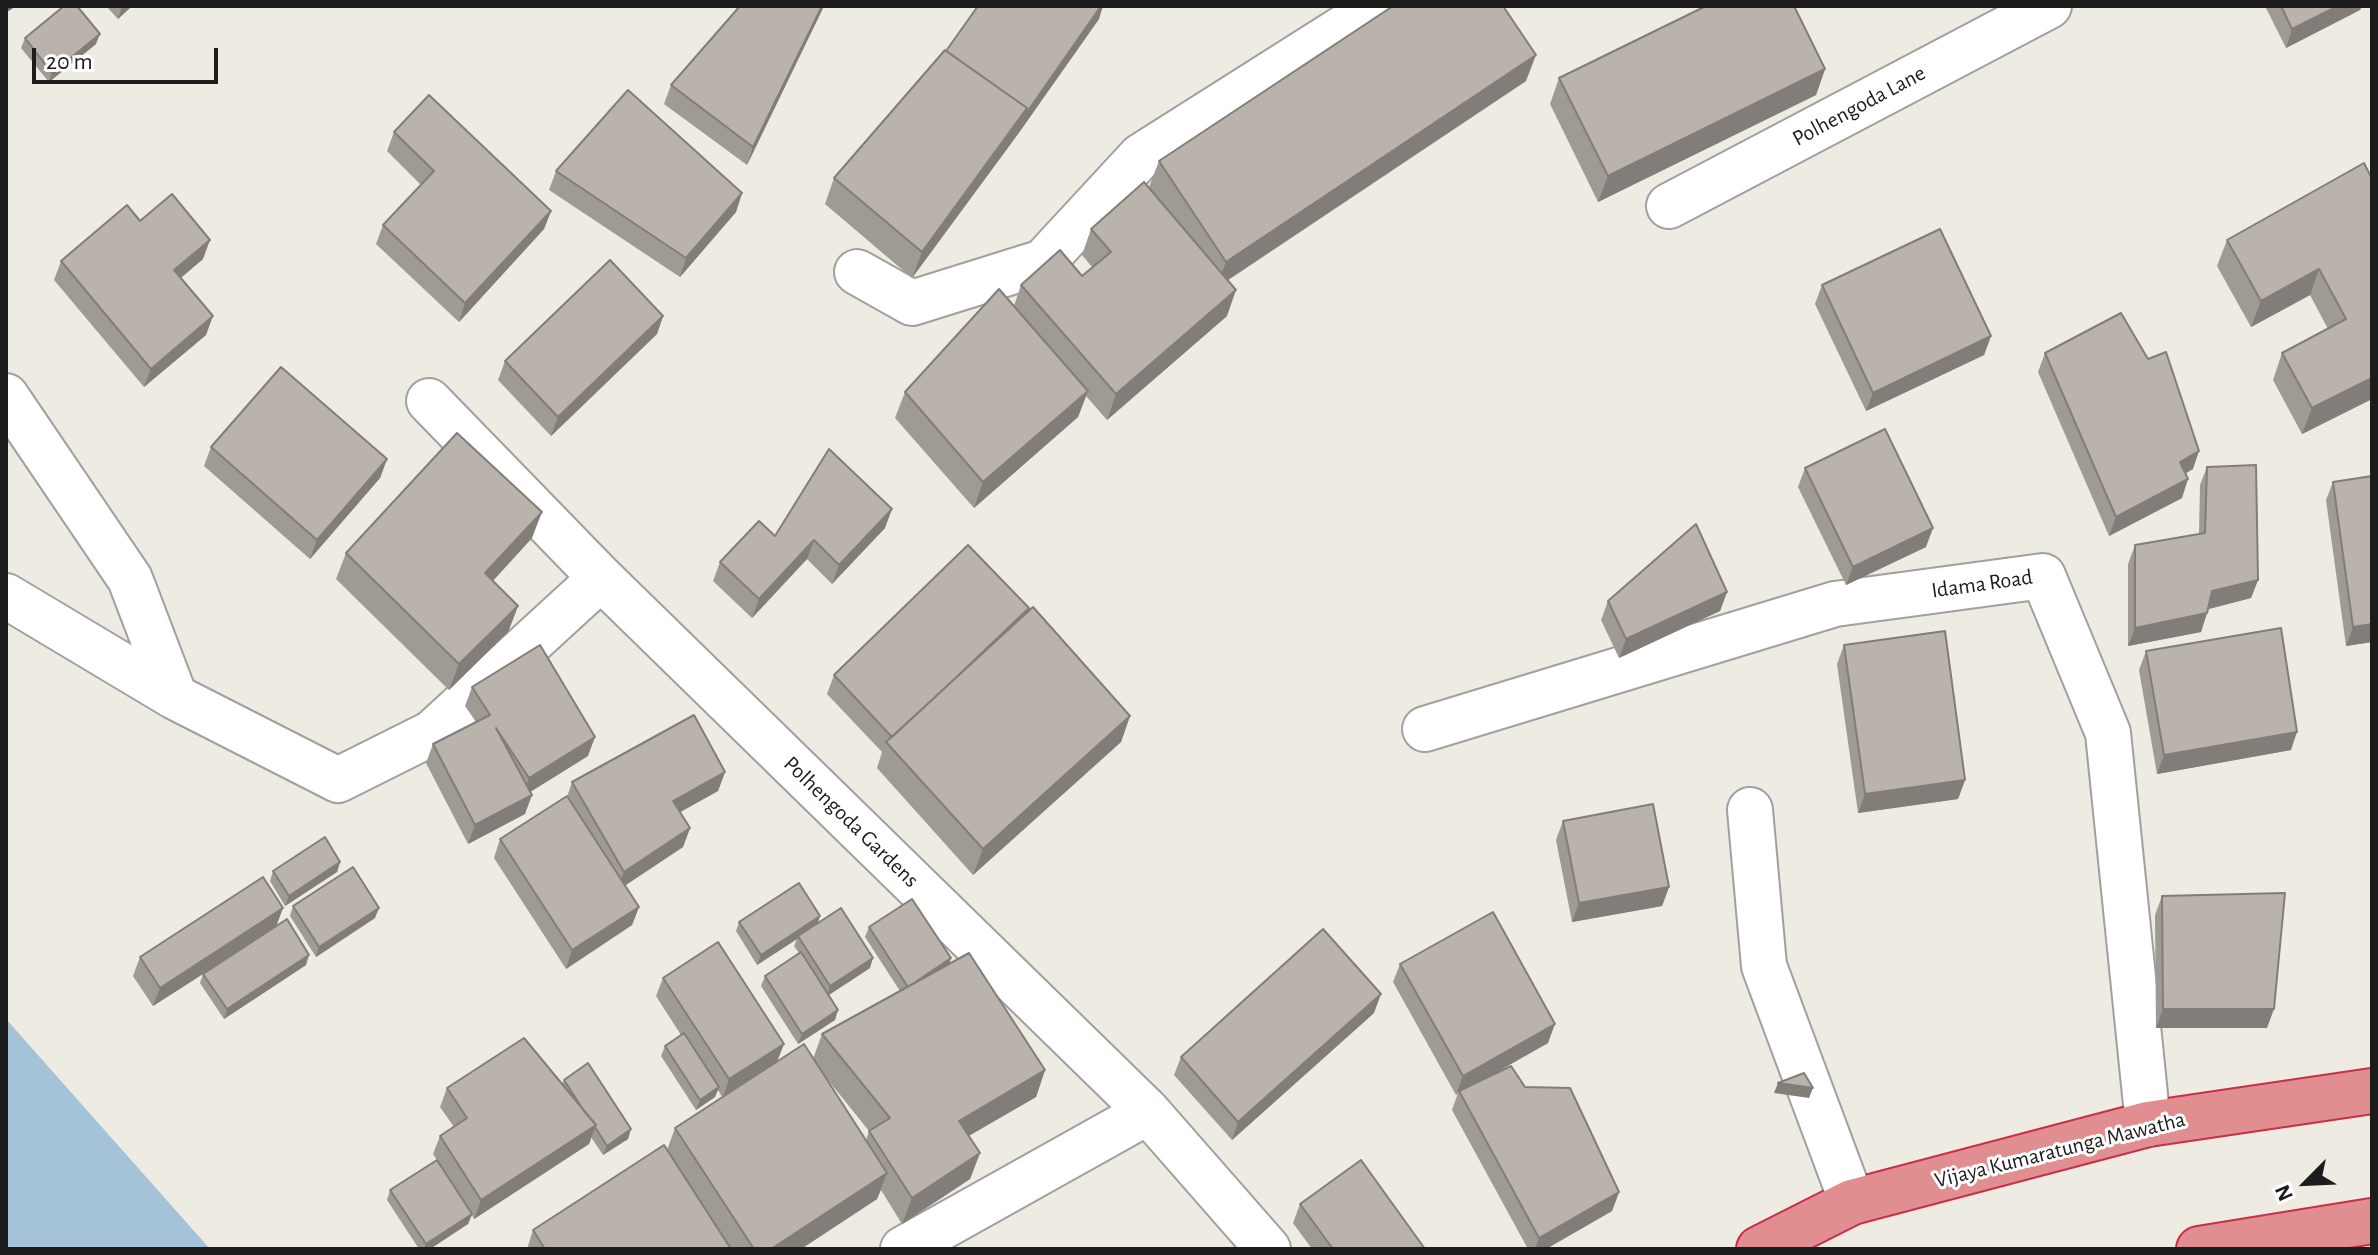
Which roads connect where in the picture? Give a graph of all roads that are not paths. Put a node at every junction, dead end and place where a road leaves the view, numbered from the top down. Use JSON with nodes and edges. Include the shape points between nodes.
{"nodes":[{"id":1,"x":1378,"y":6,"type":"edge"},
{"id":2,"x":2049,"y":6,"type":"edge"},
{"id":3,"x":1669,"y":206,"type":"dead end"},
{"id":4,"x":857,"y":272,"type":"dead end"},
{"id":5,"x":6,"y":396,"type":"edge"},
{"id":6,"x":429,"y":401,"type":"dead end"},
{"id":7,"x":601,"y":578,"type":"junction"},
{"id":8,"x":6,"y":596,"type":"edge"},
{"id":9,"x":175,"y":697,"type":"junction"},
{"id":10,"x":1425,"y":729,"type":"dead end"},
{"id":11,"x":1750,"y":810,"type":"dead end"},
{"id":12,"x":2372,"y":1091,"type":"edge"},
{"id":13,"x":1148,"y":1112,"type":"junction"},
{"id":14,"x":2148,"y":1124,"type":"junction"},
{"id":15,"x":1852,"y":1202,"type":"junction"},
{"id":16,"x":2372,"y":1221,"type":"edge"},
{"id":17,"x":903,"y":1249,"type":"edge"},
{"id":18,"x":1268,"y":1249,"type":"edge"},
{"id":19,"x":1759,"y":1249,"type":"edge"},
{"id":20,"x":2199,"y":1249,"type":"edge"}],
"edges":[{"from":1,"to":4,"type":"street","via":[[1141,156],[1043,262],[912,303]]},
{"from":2,"to":3,"type":"street","name":"Polhengoda Lane"},
{"from":5,"to":9,"type":"street","via":[[130,579]]},
{"from":6,"to":7,"type":"street","name":"Polhengoda Gardens"},
{"from":7,"to":9,"type":"street","via":[[432,733],[338,780]]},
{"from":7,"to":13,"type":"street","name":"Polhengoda Gardens"},
{"from":8,"to":9,"type":"street"},
{"from":10,"to":14,"type":"street","name":"Idama Road","via":[[1835,604],[2043,576],[2108,733]]},
{"from":11,"to":15,"type":"street","via":[[1764,966]]},
{"from":12,"to":14,"type":"highway","name":"Vijaya Kumaratunga Mawatha"},
{"from":13,"to":17,"type":"street"},
{"from":13,"to":18,"type":"street","name":"Polhengoda Gardens"},
{"from":14,"to":15,"type":"highway","name":"Vijaya Kumaratunga Mawatha"},
{"from":15,"to":19,"type":"highway","name":"Vijaya Kumaratunga Mawatha"},
{"from":16,"to":20,"type":"highway"}]}
